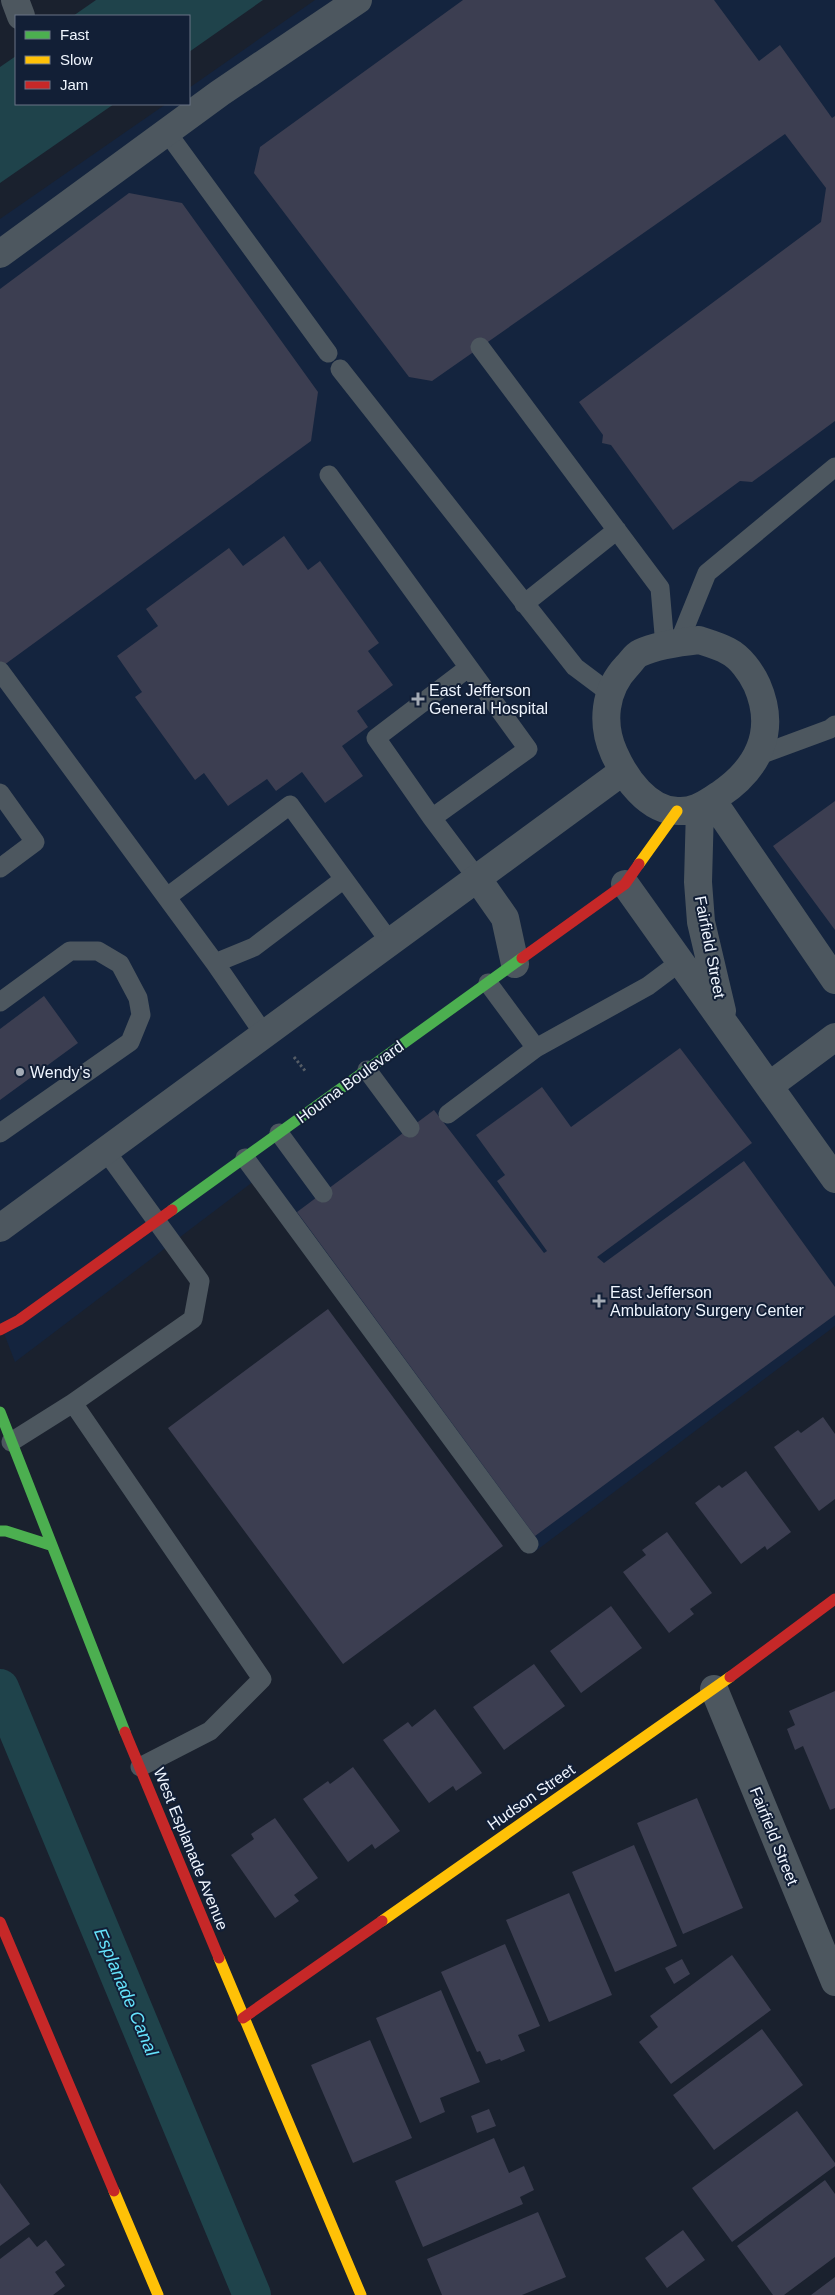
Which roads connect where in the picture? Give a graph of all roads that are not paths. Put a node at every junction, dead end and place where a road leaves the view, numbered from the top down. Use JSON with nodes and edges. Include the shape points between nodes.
{"nodes":[{"id":1,"x":15,"y":0,"type":"edge"},
{"id":2,"x":358,"y":0,"type":"edge"},
{"id":3,"x":21,"y":15,"type":"edge"},
{"id":4,"x":166,"y":131,"type":"junction"},
{"id":5,"x":0,"y":254,"type":"edge"},
{"id":6,"x":480,"y":348,"type":"dead end"},
{"id":7,"x":328,"y":353,"type":"dead end"},
{"id":8,"x":340,"y":369,"type":"dead end"},
{"id":9,"x":835,"y":467,"type":"edge"},
{"id":10,"x":329,"y":475,"type":"dead end"},
{"id":11,"x":617,"y":530,"type":"junction"},
{"id":12,"x":524,"y":604,"type":"junction"},
{"id":13,"x":672,"y":644,"type":"junction"},
{"id":14,"x":468,"y":668,"type":"junction"},
{"id":15,"x":0,"y":671,"type":"edge"},
{"id":16,"x":611,"y":694,"type":"junction"},
{"id":17,"x":835,"y":725,"type":"edge"},
{"id":18,"x":756,"y":756,"type":"junction"},
{"id":19,"x":622,"y":772,"type":"junction"},
{"id":20,"x":0,"y":793,"type":"edge"},
{"id":21,"x":696,"y":806,"type":"junction"},
{"id":22,"x":432,"y":818,"type":"junction"},
{"id":23,"x":0,"y":868,"type":"edge"},
{"id":24,"x":477,"y":878,"type":"junction"},
{"id":25,"x":344,"y":879,"type":"junction"},
{"id":26,"x":625,"y":884,"type":"junction"},
{"id":27,"x":167,"y":897,"type":"junction"},
{"id":28,"x":390,"y":942,"type":"junction"},
{"id":29,"x":680,"y":962,"type":"junction"},
{"id":30,"x":215,"y":963,"type":"junction"},
{"id":31,"x":515,"y":964,"type":"junction"},
{"id":32,"x":835,"y":980,"type":"edge"},
{"id":33,"x":488,"y":983,"type":"junction"},
{"id":34,"x":0,"y":1002,"type":"edge"},
{"id":35,"x":726,"y":1025,"type":"junction"},
{"id":36,"x":264,"y":1034,"type":"junction"},
{"id":37,"x":835,"y":1037,"type":"edge"},
{"id":38,"x":536,"y":1048,"type":"junction"},
{"id":39,"x":367,"y":1070,"type":"junction"},
{"id":40,"x":769,"y":1086,"type":"junction"},
{"id":41,"x":448,"y":1114,"type":"dead end"},
{"id":42,"x":410,"y":1128,"type":"dead end"},
{"id":43,"x":0,"y":1133,"type":"edge"},
{"id":44,"x":279,"y":1133,"type":"junction"},
{"id":45,"x":105,"y":1150,"type":"junction"},
{"id":46,"x":245,"y":1158,"type":"junction"},
{"id":47,"x":835,"y":1179,"type":"edge"},
{"id":48,"x":323,"y":1193,"type":"dead end"},
{"id":49,"x":156,"y":1222,"type":"junction"},
{"id":50,"x":0,"y":1228,"type":"edge"},
{"id":51,"x":0,"y":1330,"type":"edge"},
{"id":52,"x":73,"y":1403,"type":"junction"},
{"id":53,"x":0,"y":1412,"type":"edge"},
{"id":54,"x":11,"y":1442,"type":"junction"},
{"id":55,"x":0,"y":1531,"type":"edge"},
{"id":56,"x":529,"y":1544,"type":"dead end"},
{"id":57,"x":50,"y":1545,"type":"junction"},
{"id":58,"x":835,"y":1599,"type":"edge"},
{"id":59,"x":714,"y":1689,"type":"junction"},
{"id":60,"x":140,"y":1767,"type":"junction"},
{"id":61,"x":0,"y":1922,"type":"edge"},
{"id":62,"x":835,"y":1982,"type":"edge"},
{"id":63,"x":243,"y":2018,"type":"junction"},
{"id":64,"x":158,"y":2295,"type":"edge"},
{"id":65,"x":361,"y":2295,"type":"edge"}],
"edges":[{"from":1,"to":3,"type":"street"},
{"from":2,"to":4,"type":"street"},
{"from":4,"to":5,"type":"street"},
{"from":4,"to":7,"type":"lane"},
{"from":6,"to":11,"type":"lane"},
{"from":8,"to":12,"type":"lane"},
{"from":9,"to":13,"type":"lane","via":[[707,573]]},
{"from":10,"to":14,"type":"lane"},
{"from":11,"to":12,"type":"lane"},
{"from":11,"to":13,"type":"lane","via":[[660,588]]},
{"from":12,"to":16,"type":"lane","via":[[575,667]]},
{"from":13,"to":16,"type":"street","via":[[639,653],[618,676]]},
{"from":13,"to":18,"type":"street","via":[[699,640],[729,651],[752,673],[764,702],[765,733]]},
{"from":14,"to":22,"type":"lane","via":[[376,738]]},
{"from":14,"to":22,"type":"lane","via":[[528,749]]},
{"from":15,"to":27,"type":"lane"},
{"from":16,"to":19,"type":"street","via":[[606,705],[607,737]]},
{"from":17,"to":18,"type":"lane"},
{"from":18,"to":21,"type":"street","via":[[754,763],[732,786]]},
{"from":19,"to":21,"type":"street","via":[[642,795],[661,806]]},
{"from":19,"to":24,"type":"street"},
{"from":20,"to":23,"type":"lane","via":[[35,842]]},
{"from":21,"to":26,"type":"street","name":"Houma Boulevard"},
{"from":21,"to":32,"type":"street"},
{"from":21,"to":35,"type":"street","name":"Fairfield Street","via":[[701,922]]},
{"from":22,"to":24,"type":"lane"},
{"from":24,"to":28,"type":"street"},
{"from":24,"to":31,"type":"street","via":[[506,918]]},
{"from":25,"to":27,"type":"lane","via":[[290,805]]},
{"from":25,"to":28,"type":"lane"},
{"from":25,"to":30,"type":"lane","via":[[254,947]]},
{"from":26,"to":29,"type":"street","name":"Fairfield Street"},
{"from":26,"to":31,"type":"street","name":"Houma Boulevard"},
{"from":27,"to":30,"type":"lane"},
{"from":28,"to":36,"type":"street"},
{"from":29,"to":35,"type":"street","name":"Fairfield Street"},
{"from":29,"to":38,"type":"lane","via":[[648,986]]},
{"from":30,"to":36,"type":"lane"},
{"from":31,"to":33,"type":"street","name":"Houma Boulevard"},
{"from":33,"to":38,"type":"lane"},
{"from":33,"to":39,"type":"street","name":"Houma Boulevard"},
{"from":34,"to":43,"type":"lane","via":[[70,951],[98,951],[120,964],[138,998],[141,1015],[130,1042]]},
{"from":35,"to":40,"type":"street","name":"Fairfield Street"},
{"from":36,"to":45,"type":"street"},
{"from":37,"to":40,"type":"street"},
{"from":38,"to":41,"type":"lane"},
{"from":39,"to":42,"type":"lane"},
{"from":39,"to":44,"type":"street","name":"Houma Boulevard"},
{"from":40,"to":47,"type":"street","name":"Fairfield Street"},
{"from":44,"to":46,"type":"street","name":"Houma Boulevard"},
{"from":44,"to":48,"type":"lane"},
{"from":45,"to":49,"type":"lane"},
{"from":45,"to":50,"type":"street"},
{"from":46,"to":49,"type":"street","name":"Houma Boulevard"},
{"from":46,"to":56,"type":"lane"},
{"from":49,"to":51,"type":"street","name":"Houma Boulevard","via":[[19,1320]]},
{"from":49,"to":52,"type":"lane","via":[[200,1281],[193,1319]]},
{"from":52,"to":54,"type":"lane"},
{"from":52,"to":60,"type":"lane","via":[[262,1678],[210,1731]]},
{"from":53,"to":54,"type":"street","name":"West Esplanade Avenue"},
{"from":54,"to":57,"type":"street","name":"West Esplanade Avenue"},
{"from":55,"to":57,"type":"street"},
{"from":57,"to":60,"type":"street","name":"West Esplanade Avenue"},
{"from":58,"to":59,"type":"street","name":"Hudson Street"},
{"from":59,"to":62,"type":"street","name":"Fairfield Street"},
{"from":59,"to":63,"type":"street","name":"Hudson Street"},
{"from":60,"to":63,"type":"street","name":"West Esplanade Avenue"},
{"from":61,"to":64,"type":"street"},
{"from":63,"to":65,"type":"street","name":"West Esplanade Avenue"}]}
